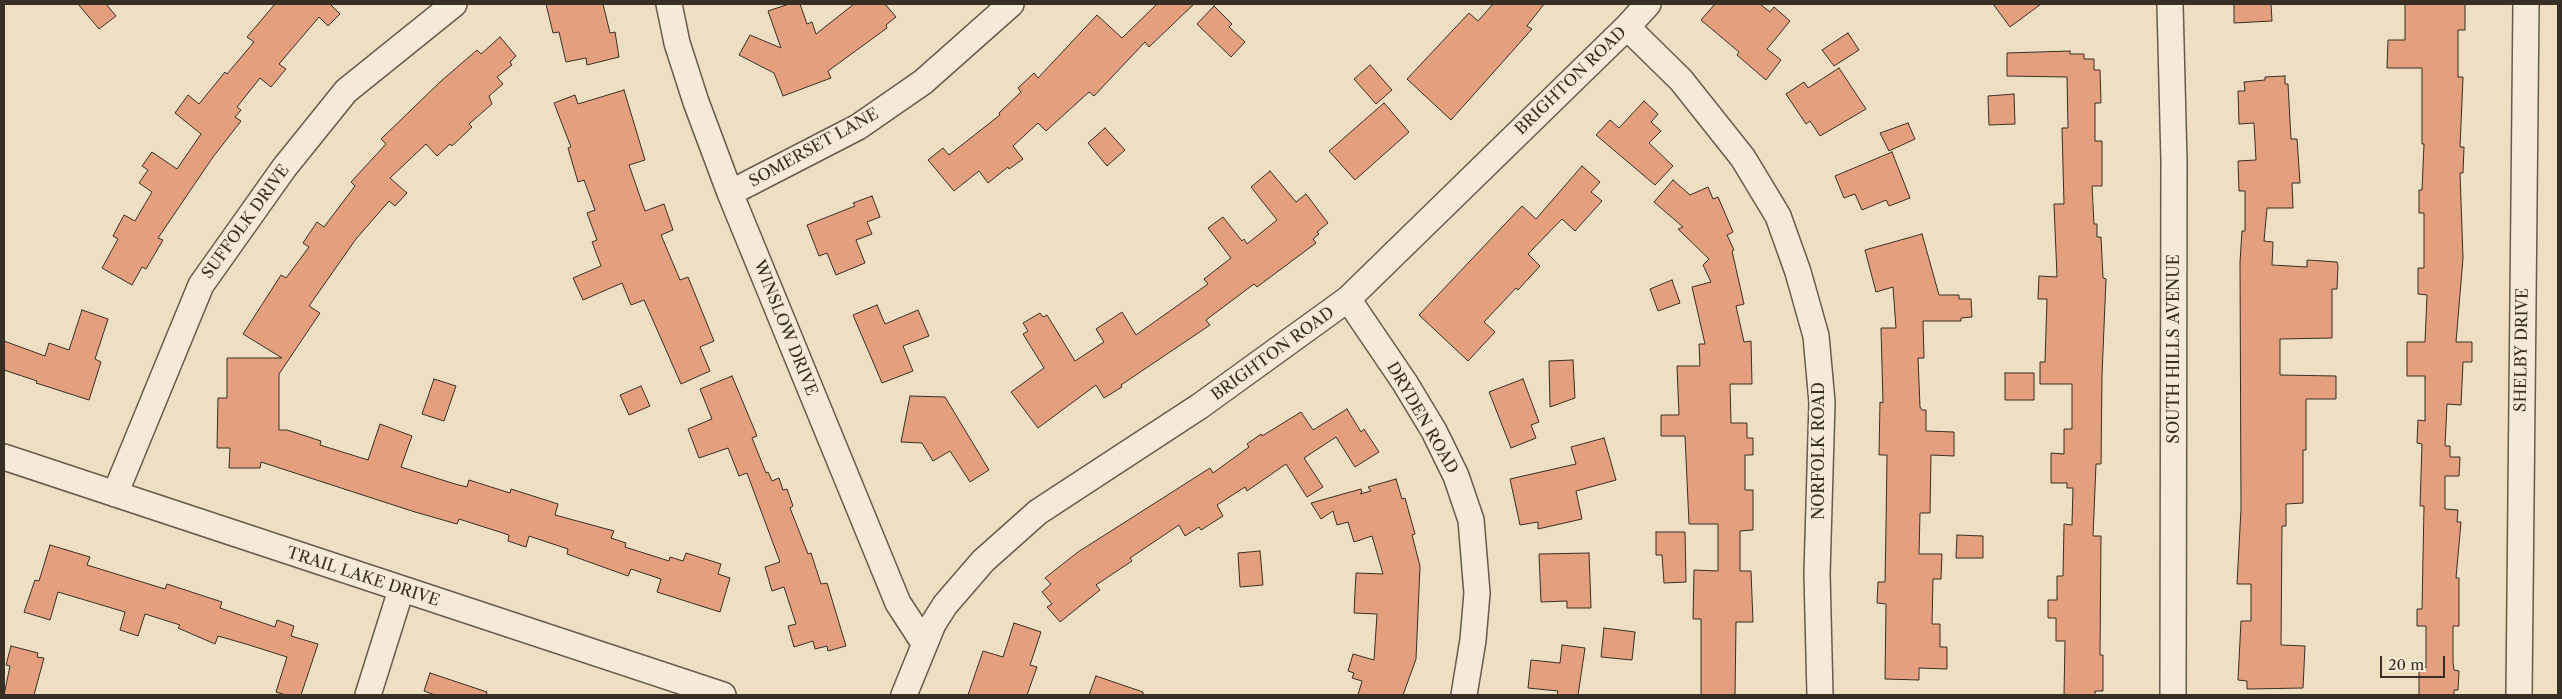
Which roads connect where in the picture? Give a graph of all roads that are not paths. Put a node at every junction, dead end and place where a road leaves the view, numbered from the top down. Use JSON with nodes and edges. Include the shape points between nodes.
{"nodes":[{"id":1,"x":454,"y":4,"type":"edge"},
{"id":2,"x":669,"y":4,"type":"edge"},
{"id":3,"x":1011,"y":4,"type":"edge"},
{"id":4,"x":1648,"y":4,"type":"edge"},
{"id":5,"x":2170,"y":4,"type":"edge"},
{"id":6,"x":2526,"y":4,"type":"edge"},
{"id":7,"x":1628,"y":27,"type":"junction"},
{"id":8,"x":730,"y":193,"type":"junction"},
{"id":9,"x":1348,"y":299,"type":"junction"},
{"id":10,"x":5,"y":464,"type":"edge"},
{"id":11,"x":115,"y":494,"type":"junction"},
{"id":12,"x":401,"y":590,"type":"junction"},
{"id":13,"x":924,"y":644,"type":"junction"},
{"id":14,"x":368,"y":695,"type":"edge"},
{"id":15,"x":723,"y":695,"type":"edge"},
{"id":16,"x":904,"y":695,"type":"edge"},
{"id":17,"x":1464,"y":695,"type":"edge"},
{"id":18,"x":1820,"y":695,"type":"edge"},
{"id":19,"x":2173,"y":695,"type":"edge"},
{"id":20,"x":2519,"y":695,"type":"edge"}],
"edges":[{"from":1,"to":11,"type":"street","name":"SUFFOLK DRIVE","via":[[346,91],[284,168],[201,285]]},
{"from":2,"to":8,"type":"street","name":"WINSLOW DRIVE","via":[[677,43],[696,102]]},
{"from":3,"to":8,"type":"street","name":"SOMERSET LANE","via":[[923,82],[858,127]]},
{"from":4,"to":7,"type":"street","name":"BRIGHTON ROAD"},
{"from":5,"to":19,"type":"street","name":"SOUTH HILLS AVENUE","via":[[2174,162]]},
{"from":6,"to":20,"type":"street","name":"SHELBY DRIVE"},
{"from":7,"to":9,"type":"street","name":"BRIGHTON ROAD"},
{"from":7,"to":18,"type":"street","name":"NORFOLK ROAD","via":[[1681,80],[1743,158],[1778,216],[1798,272],[1816,336],[1822,402],[1817,574]]},
{"from":8,"to":13,"type":"street","name":"WINSLOW DRIVE","via":[[898,602]]},
{"from":9,"to":13,"type":"street","name":"BRIGHTON ROAD","via":[[1200,406],[1038,512],[982,561],[945,605]]},
{"from":9,"to":17,"type":"street","name":"DRYDEN ROAD","via":[[1434,431],[1456,476],[1471,520],[1477,593]]},
{"from":10,"to":11,"type":"street","name":"TRAIL LAKE DRIVE"},
{"from":11,"to":12,"type":"street","name":"TRAIL LAKE DRIVE"},
{"from":12,"to":14,"type":"street"},
{"from":12,"to":15,"type":"street","name":"TRAIL LAKE DRIVE"},
{"from":13,"to":16,"type":"street","name":"BRIGHTON ROAD"}]}
